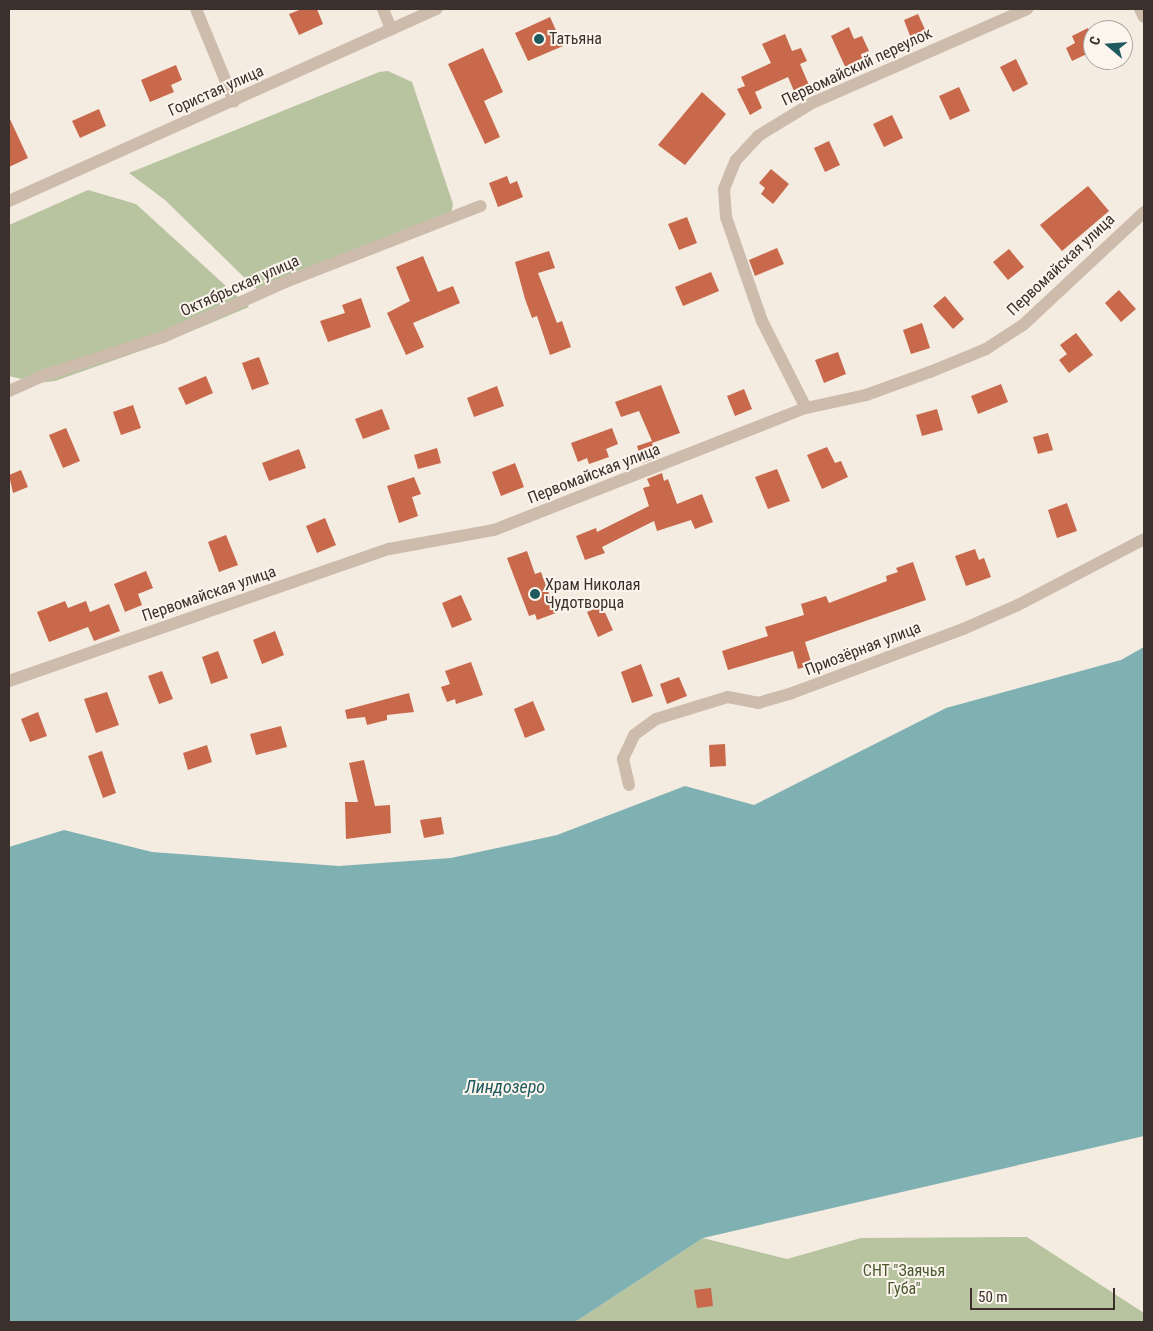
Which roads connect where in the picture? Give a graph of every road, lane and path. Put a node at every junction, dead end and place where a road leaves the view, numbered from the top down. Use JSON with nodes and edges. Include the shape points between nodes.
{"nodes":[{"id":1,"x":196,"y":9,"type":"edge"},
{"id":2,"x":383,"y":9,"type":"edge"},
{"id":3,"x":437,"y":9,"type":"edge"},
{"id":4,"x":1027,"y":9,"type":"edge"},
{"id":5,"x":1140,"y":9,"type":"edge"},
{"id":6,"x":1144,"y":17,"type":"edge"},
{"id":7,"x":391,"y":29,"type":"junction"},
{"id":8,"x":234,"y":101,"type":"junction"},
{"id":9,"x":9,"y":201,"type":"edge"},
{"id":10,"x":482,"y":206,"type":"dead end"},
{"id":11,"x":1144,"y":212,"type":"edge"},
{"id":12,"x":9,"y":391,"type":"edge"},
{"id":13,"x":806,"y":408,"type":"junction"},
{"id":14,"x":1144,"y":540,"type":"edge"},
{"id":15,"x":9,"y":681,"type":"edge"},
{"id":16,"x":629,"y":785,"type":"dead end"}],
"edges":[{"from":1,"to":8,"type":"street"},
{"from":2,"to":7,"type":"street"},
{"from":3,"to":7,"type":"street","name":"Гористая улица"},
{"from":4,"to":13,"type":"street","name":"Первомайский переулок","via":[[812,103],[758,136],[736,160],[724,189],[726,217],[762,321]]},
{"from":5,"to":6,"type":"street"},
{"from":7,"to":8,"type":"street","name":"Гористая улица"},
{"from":8,"to":9,"type":"street","name":"Гористая улица"},
{"from":10,"to":12,"type":"street","name":"Октябрьская улица","via":[[283,283],[163,337]]},
{"from":11,"to":13,"type":"street","name":"Первомайская улица","via":[[1023,325],[986,349],[866,395]]},
{"from":13,"to":15,"type":"street","name":"Первомайская улица","via":[[494,530],[389,549]]},
{"from":14,"to":16,"type":"street","name":"Приозёрная улица","via":[[963,630],[792,693],[758,703],[728,697],[656,719],[634,735],[624,759]]}]}
